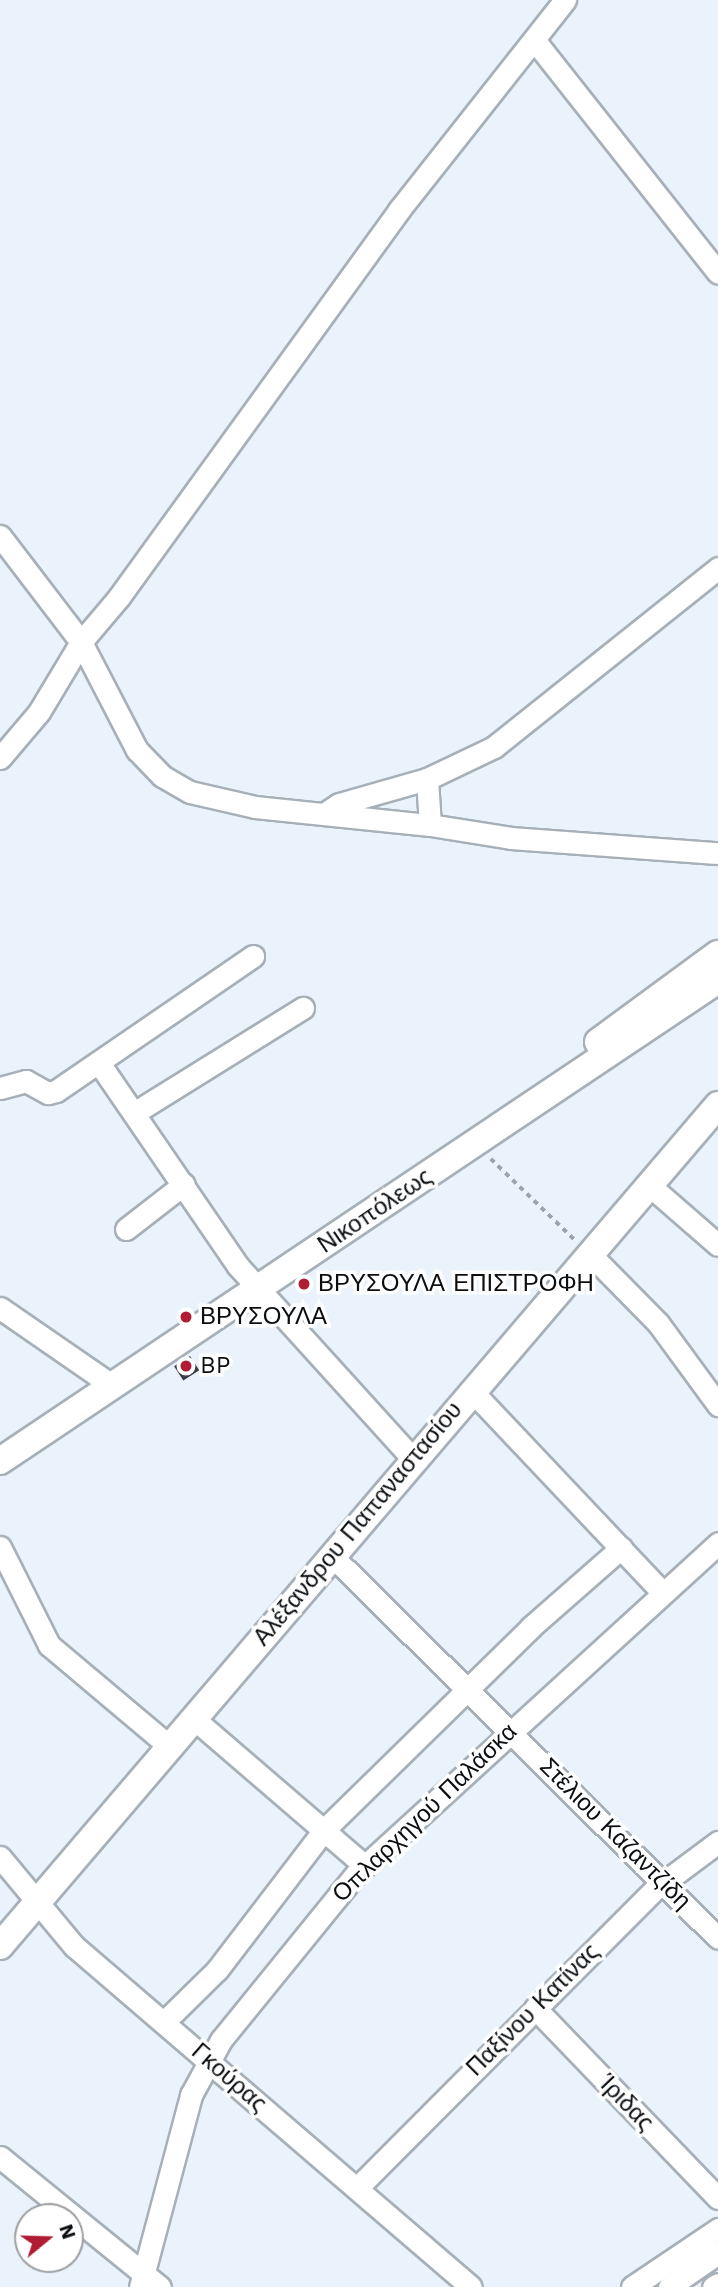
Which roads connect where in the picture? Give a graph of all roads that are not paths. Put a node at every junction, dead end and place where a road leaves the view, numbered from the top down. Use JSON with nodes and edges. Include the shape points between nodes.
{"nodes":[{"id":1,"x":565,"y":0,"type":"edge"},
{"id":2,"x":535,"y":41,"type":"junction"},
{"id":3,"x":718,"y":273,"type":"edge"},
{"id":4,"x":0,"y":536,"type":"edge"},
{"id":5,"x":718,"y":568,"type":"edge"},
{"id":6,"x":81,"y":642,"type":"junction"},
{"id":7,"x":0,"y":758,"type":"edge"},
{"id":8,"x":427,"y":779,"type":"junction"},
{"id":9,"x":327,"y":812,"type":"junction"},
{"id":10,"x":430,"y":825,"type":"junction"},
{"id":11,"x":716,"y":853,"type":"edge"},
{"id":12,"x":718,"y":954,"type":"edge"},
{"id":13,"x":253,"y":956,"type":"dead end"},
{"id":14,"x":718,"y":980,"type":"edge"},
{"id":15,"x":303,"y":1008,"type":"dead end"},
{"id":16,"x":99,"y":1063,"type":"junction"},
{"id":17,"x":0,"y":1088,"type":"edge"},
{"id":18,"x":538,"y":1098,"type":"junction"},
{"id":19,"x":718,"y":1105,"type":"edge"},
{"id":20,"x":134,"y":1113,"type":"junction"},
{"id":21,"x":184,"y":1184,"type":"junction"},
{"id":22,"x":649,"y":1185,"type":"junction"},
{"id":23,"x":126,"y":1229,"type":"dead end"},
{"id":24,"x":718,"y":1245,"type":"edge"},
{"id":25,"x":590,"y":1254,"type":"junction"},
{"id":26,"x":258,"y":1291,"type":"junction"},
{"id":27,"x":0,"y":1308,"type":"edge"},
{"id":28,"x":113,"y":1386,"type":"junction"},
{"id":29,"x":471,"y":1390,"type":"junction"},
{"id":30,"x":718,"y":1405,"type":"edge"},
{"id":31,"x":412,"y":1459,"type":"junction"},
{"id":32,"x":0,"y":1461,"type":"edge"},
{"id":33,"x":718,"y":1543,"type":"edge"},
{"id":34,"x":0,"y":1547,"type":"edge"},
{"id":35,"x":621,"y":1548,"type":"junction"},
{"id":36,"x":331,"y":1555,"type":"junction"},
{"id":37,"x":662,"y":1592,"type":"junction"},
{"id":38,"x":468,"y":1689,"type":"junction"},
{"id":39,"x":194,"y":1718,"type":"junction"},
{"id":40,"x":511,"y":1729,"type":"junction"},
{"id":41,"x":169,"y":1746,"type":"junction"},
{"id":42,"x":324,"y":1830,"type":"junction"},
{"id":43,"x":718,"y":1842,"type":"edge"},
{"id":44,"x":0,"y":1857,"type":"edge"},
{"id":45,"x":365,"y":1866,"type":"junction"},
{"id":46,"x":663,"y":1882,"type":"junction"},
{"id":47,"x":36,"y":1904,"type":"junction"},
{"id":48,"x":718,"y":1938,"type":"edge"},
{"id":49,"x":0,"y":1946,"type":"edge"},
{"id":50,"x":535,"y":2008,"type":"junction"},
{"id":51,"x":164,"y":2022,"type":"junction"},
{"id":52,"x":207,"y":2060,"type":"junction"},
{"id":53,"x":0,"y":2157,"type":"edge"},
{"id":54,"x":358,"y":2188,"type":"junction"},
{"id":55,"x":718,"y":2198,"type":"edge"},
{"id":56,"x":718,"y":2229,"type":"edge"},
{"id":57,"x":718,"y":2253,"type":"edge"},
{"id":58,"x":148,"y":2283,"type":"edge"},
{"id":59,"x":718,"y":2284,"type":"edge"},
{"id":60,"x":471,"y":2287,"type":"edge"},
{"id":61,"x":632,"y":2287,"type":"edge"},
{"id":62,"x":669,"y":2287,"type":"edge"},
{"id":63,"x":713,"y":2287,"type":"edge"}],
"edges":[{"from":1,"to":2,"type":"street"},
{"from":2,"to":3,"type":"street"},
{"from":2,"to":6,"type":"street","via":[[399,210],[119,597]]},
{"from":4,"to":6,"type":"street"},
{"from":5,"to":8,"type":"street","via":[[509,737]]},
{"from":6,"to":7,"type":"street","via":[[45,703]]},
{"from":6,"to":9,"type":"street","via":[[128,738],[162,776],[224,802]]},
{"from":8,"to":9,"type":"street","via":[[339,804]]},
{"from":8,"to":10,"type":"street"},
{"from":9,"to":10,"type":"street"},
{"from":10,"to":11,"type":"street","via":[[511,838]]},
{"from":12,"to":18,"type":"main road","name":"Νικοπόλεως","via":[[583,1053]]},
{"from":13,"to":16,"type":"street"},
{"from":14,"to":18,"type":"main road","name":"Νικοπόλεως","via":[[570,1082]]},
{"from":15,"to":20,"type":"street"},
{"from":16,"to":17,"type":"street","via":[[57,1091],[48,1093],[26,1081]]},
{"from":16,"to":20,"type":"street"},
{"from":18,"to":26,"type":"main road","name":"Νικοπόλεως"},
{"from":19,"to":22,"type":"main road","name":"Αλέξανδρου Παπαναστασίου"},
{"from":20,"to":21,"type":"street"},
{"from":21,"to":23,"type":"street"},
{"from":21,"to":26,"type":"street"},
{"from":22,"to":24,"type":"street"},
{"from":22,"to":25,"type":"main road","name":"Αλέξανδρου Παπαναστασίου"},
{"from":25,"to":29,"type":"main road","name":"Αλέξανδρου Παπαναστασίου"},
{"from":25,"to":30,"type":"street","via":[[653,1317]]},
{"from":26,"to":28,"type":"main road","name":"Νικοπόλεως"},
{"from":26,"to":31,"type":"street"},
{"from":27,"to":28,"type":"street"},
{"from":28,"to":32,"type":"main road","name":"Νικοπόλεως"},
{"from":29,"to":31,"type":"main road","name":"Αλέξανδρου Παπαναστασίου"},
{"from":29,"to":35,"type":"street"},
{"from":31,"to":36,"type":"main road","name":"Αλέξανδρου Παπαναστασίου"},
{"from":33,"to":37,"type":"street","name":"Οπλαρχηγού Παλάσκα"},
{"from":34,"to":41,"type":"street","via":[[49,1646]]},
{"from":35,"to":37,"type":"street"},
{"from":35,"to":38,"type":"street"},
{"from":36,"to":38,"type":"street","name":"Στέλιου Καζαντζίδη"},
{"from":36,"to":39,"type":"main road","name":"Αλέξανδρου Παπαναστασίου"},
{"from":37,"to":40,"type":"street","name":"Οπλαρχηγού Παλάσκα"},
{"from":38,"to":40,"type":"street","name":"Στέλιου Καζαντζίδη"},
{"from":38,"to":42,"type":"street"},
{"from":39,"to":41,"type":"main road","name":"Αλέξανδρου Παπαναστασίου"},
{"from":39,"to":42,"type":"street"},
{"from":40,"to":45,"type":"street","name":"Οπλαρχηγού Παλάσκα"},
{"from":40,"to":46,"type":"street","name":"Στέλιου Καζαντζίδη"},
{"from":41,"to":47,"type":"main road","name":"Αλέξανδρου Παπαναστασίου"},
{"from":42,"to":45,"type":"street"},
{"from":42,"to":51,"type":"street","via":[[217,1970]]},
{"from":43,"to":46,"type":"street","name":"Παξίνου Κατίνας"},
{"from":44,"to":47,"type":"street","name":"Γκούρας"},
{"from":45,"to":52,"type":"street","name":"Οπλαρχηγού Παλάσκα"},
{"from":46,"to":48,"type":"street","name":"Στέλιου Καζαντζίδη"},
{"from":46,"to":50,"type":"street","name":"Παξίνου Κατίνας"},
{"from":47,"to":49,"type":"main road","name":"Αλέξανδρου Παπαναστασίου"},
{"from":47,"to":51,"type":"street","name":"Γκούρας","via":[[74,1946]]},
{"from":50,"to":54,"type":"street","name":"Παξίνου Κατίνας"},
{"from":50,"to":55,"type":"street","name":"Ίριδας"},
{"from":51,"to":52,"type":"street","name":"Γκούρας"},
{"from":52,"to":54,"type":"street","name":"Γκούρας"},
{"from":52,"to":58,"type":"street","name":"Οπλαρχηγού Παλάσκα","via":[[186,2110]]},
{"from":53,"to":58,"type":"street"},
{"from":54,"to":60,"type":"street","name":"Γκούρας"},
{"from":56,"to":61,"type":"street"},
{"from":57,"to":62,"type":"street"},
{"from":59,"to":63,"type":"street"}]}
